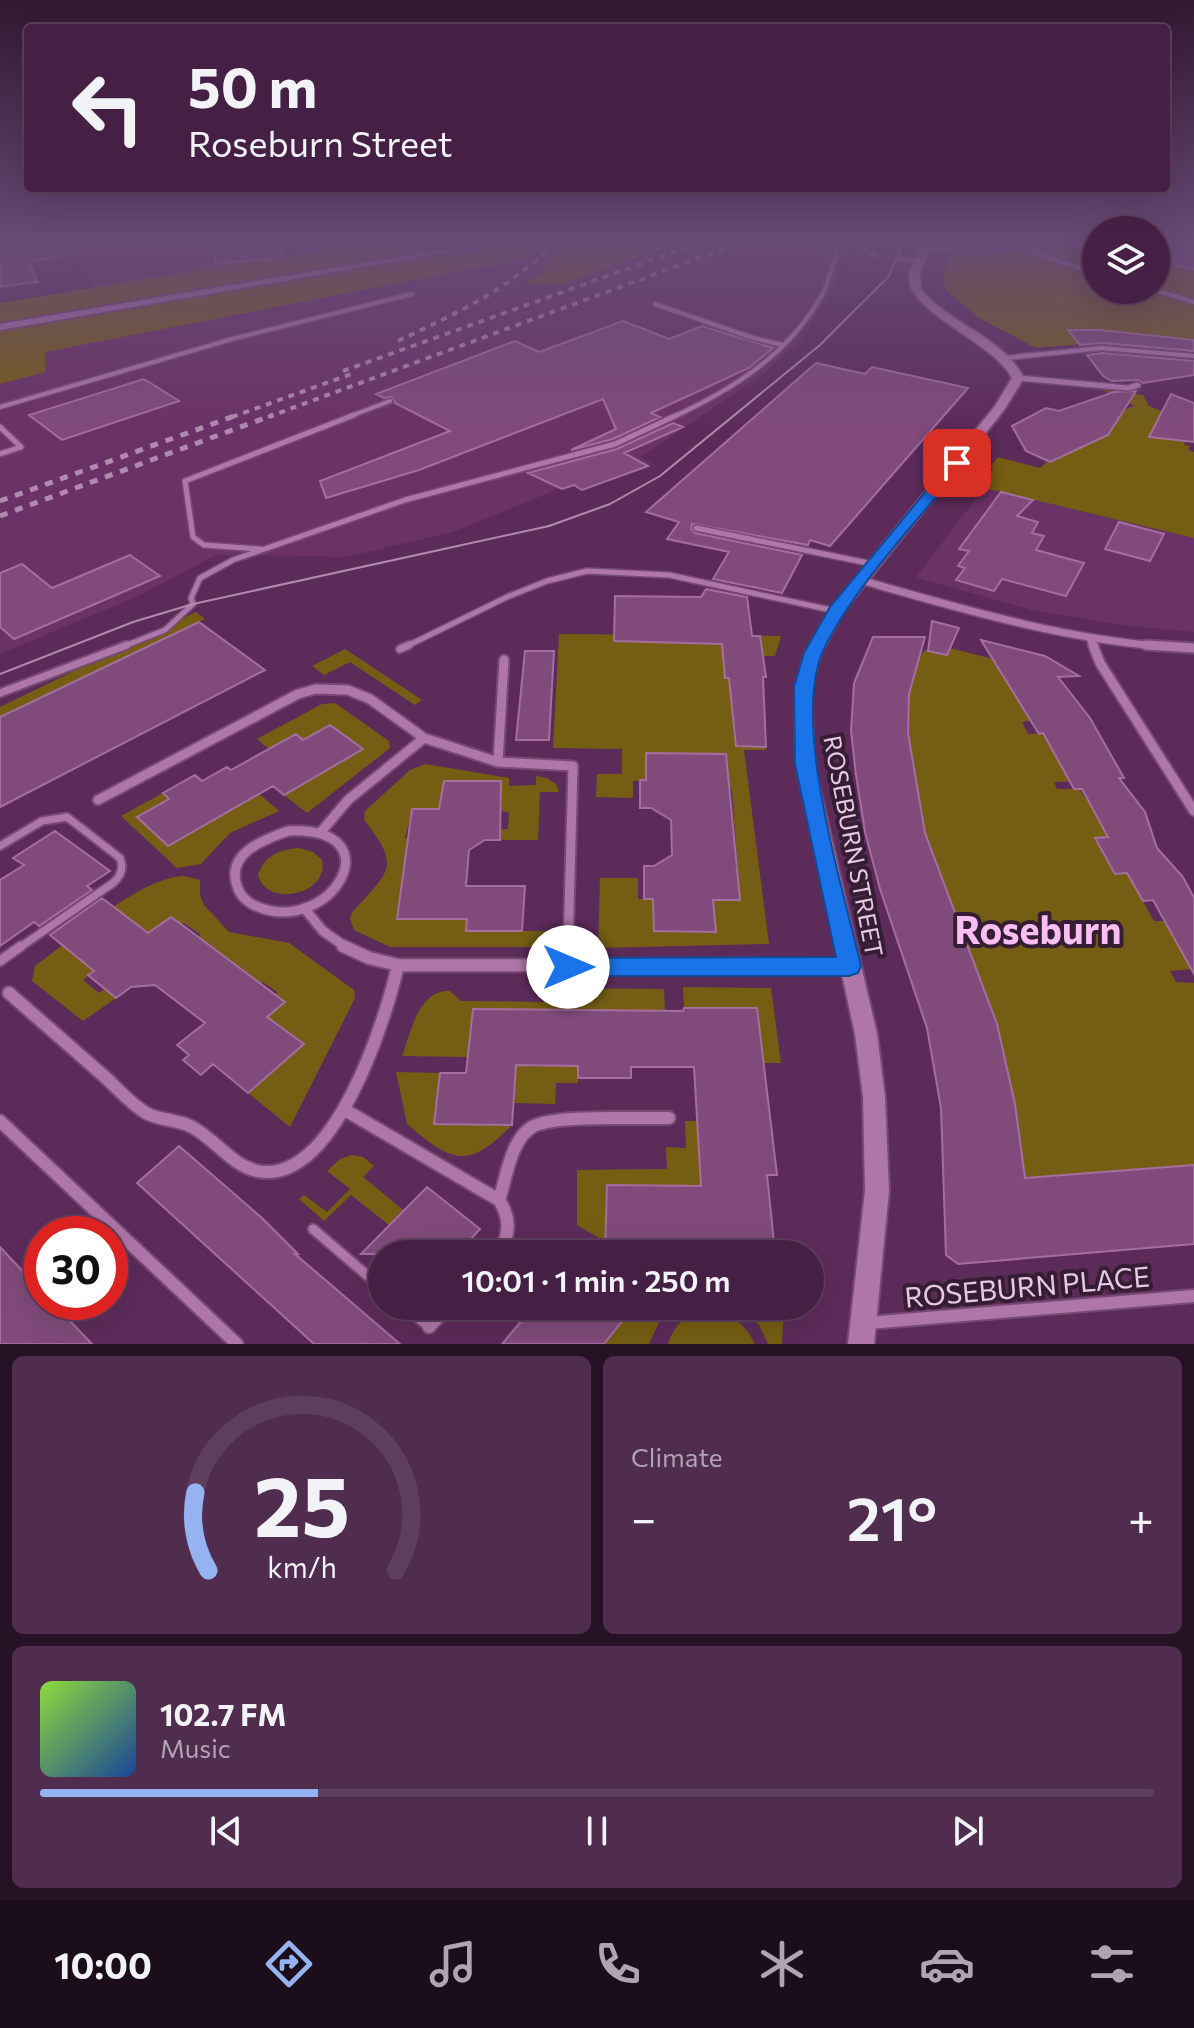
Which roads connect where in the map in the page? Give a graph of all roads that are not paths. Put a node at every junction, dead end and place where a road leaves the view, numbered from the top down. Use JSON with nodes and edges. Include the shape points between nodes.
{"nodes":[{"id":1,"x":132,"y":305,"type":"edge"},
{"id":2,"x":369,"y":305,"type":"edge"},
{"id":3,"x":657,"y":305,"type":"edge"},
{"id":4,"x":813,"y":305,"type":"edge"},
{"id":5,"x":934,"y":305,"type":"edge"},
{"id":6,"x":0,"y":327,"type":"edge"},
{"id":7,"x":783,"y":345,"type":"junction"},
{"id":8,"x":1194,"y":356,"type":"edge"},
{"id":9,"x":1005,"y":358,"type":"junction"},
{"id":10,"x":1018,"y":378,"type":"junction"},
{"id":11,"x":1138,"y":385,"type":"dead end"},
{"id":12,"x":390,"y":401,"type":"dead end"},
{"id":13,"x":0,"y":407,"type":"edge"},
{"id":14,"x":0,"y":427,"type":"edge"},
{"id":15,"x":0,"y":454,"type":"edge"},
{"id":16,"x":696,"y":528,"type":"dead end"},
{"id":17,"x":264,"y":549,"type":"junction"},
{"id":18,"x":867,"y":572,"type":"junction"},
{"id":19,"x":836,"y":611,"type":"junction"},
{"id":20,"x":1090,"y":638,"type":"junction"},
{"id":21,"x":1194,"y":648,"type":"edge"},
{"id":22,"x":400,"y":649,"type":"dead end"},
{"id":23,"x":504,"y":660,"type":"dead end"},
{"id":24,"x":0,"y":693,"type":"edge"},
{"id":25,"x":424,"y":738,"type":"junction"},
{"id":26,"x":498,"y":762,"type":"junction"},
{"id":27,"x":98,"y":800,"type":"dead end"},
{"id":28,"x":1194,"y":811,"type":"edge"},
{"id":29,"x":320,"y":833,"type":"junction"},
{"id":30,"x":0,"y":846,"type":"edge"},
{"id":31,"x":304,"y":908,"type":"junction"},
{"id":32,"x":0,"y":961,"type":"edge"},
{"id":33,"x":398,"y":965,"type":"junction"},
{"id":34,"x":849,"y":966,"type":"junction"},
{"id":35,"x":568,"y":967,"type":"junction"},
{"id":36,"x":9,"y":993,"type":"dead end"},
{"id":37,"x":345,"y":1110,"type":"junction"},
{"id":38,"x":669,"y":1118,"type":"dead end"},
{"id":39,"x":0,"y":1121,"type":"edge"},
{"id":40,"x":499,"y":1200,"type":"junction"},
{"id":41,"x":313,"y":1229,"type":"dead end"},
{"id":42,"x":505,"y":1240,"type":"edge"},
{"id":43,"x":368,"y":1276,"type":"edge"},
{"id":44,"x":1194,"y":1296,"type":"edge"},
{"id":45,"x":421,"y":1320,"type":"edge"},
{"id":46,"x":436,"y":1320,"type":"edge"},
{"id":47,"x":429,"y":1327,"type":"joint"},
{"id":48,"x":862,"y":1334,"type":"edge"},
{"id":49,"x":237,"y":1344,"type":"edge"}],
"edges":[{"from":1,"to":6,"type":"street"},
{"from":2,"to":13,"type":"lane"},
{"from":3,"to":7,"type":"lane"},
{"from":4,"to":7,"type":"lane"},
{"from":5,"to":9,"type":"street"},
{"from":7,"to":17,"type":"lane","via":[[738,384],[615,444],[405,500]]},
{"from":8,"to":9,"type":"lane","via":[[1102,348]]},
{"from":9,"to":10,"type":"street"},
{"from":10,"to":11,"type":"street"},
{"from":10,"to":18,"type":"street","name":"ROSEBURN STREET","via":[[1000,408]]},
{"from":12,"to":17,"type":"lane","via":[[185,481],[193,537],[204,545]]},
{"from":14,"to":15,"type":"lane","via":[[21,447]]},
{"from":16,"to":18,"type":"lane"},
{"from":17,"to":24,"type":"lane","via":[[200,578],[193,604],[165,630]]},
{"from":18,"to":19,"type":"street","name":"ROSEBURN STREET"},
{"from":18,"to":20,"type":"street","via":[[995,618]]},
{"from":19,"to":22,"type":"lane","via":[[669,575],[587,571],[507,597]]},
{"from":19,"to":34,"type":"street","name":"ROSEBURN STREET","via":[[807,668],[803,733],[805,764]]},
{"from":20,"to":21,"type":"street"},
{"from":20,"to":28,"type":"street","via":[[1100,663]]},
{"from":23,"to":26,"type":"street"},
{"from":25,"to":26,"type":"street"},
{"from":25,"to":27,"type":"street","via":[[360,693],[316,689]]},
{"from":25,"to":29,"type":"street","via":[[348,800]]},
{"from":26,"to":35,"type":"street","via":[[573,766]]},
{"from":29,"to":31,"type":"street","via":[[342,846],[347,868],[333,891]]},
{"from":29,"to":31,"type":"street","via":[[288,831],[265,838],[234,870],[236,891],[254,906]]},
{"from":30,"to":32,"type":"lane","via":[[42,821],[67,817],[123,864],[113,883]]},
{"from":31,"to":33,"type":"street","via":[[332,941],[364,958]]},
{"from":33,"to":35,"type":"street"},
{"from":33,"to":37,"type":"street","via":[[381,1035]]},
{"from":34,"to":35,"type":"street"},
{"from":34,"to":48,"type":"street","name":"ROSEBURN STREET","via":[[871,1066],[878,1144]]},
{"from":36,"to":37,"type":"street","via":[[145,1112],[193,1127],[241,1166],[267,1172],[292,1164],[309,1153]]},
{"from":37,"to":40,"type":"street"},
{"from":38,"to":40,"type":"street","via":[[543,1122],[531,1127],[517,1144]]},
{"from":39,"to":49,"type":"street"},
{"from":40,"to":42,"type":"street","via":[[508,1218]]},
{"from":41,"to":43,"type":"lane"},
{"from":44,"to":48,"type":"street","name":"ROSEBURN PLACE"},
{"from":45,"to":47,"type":"lane"},
{"from":46,"to":47,"type":"street"}]}
